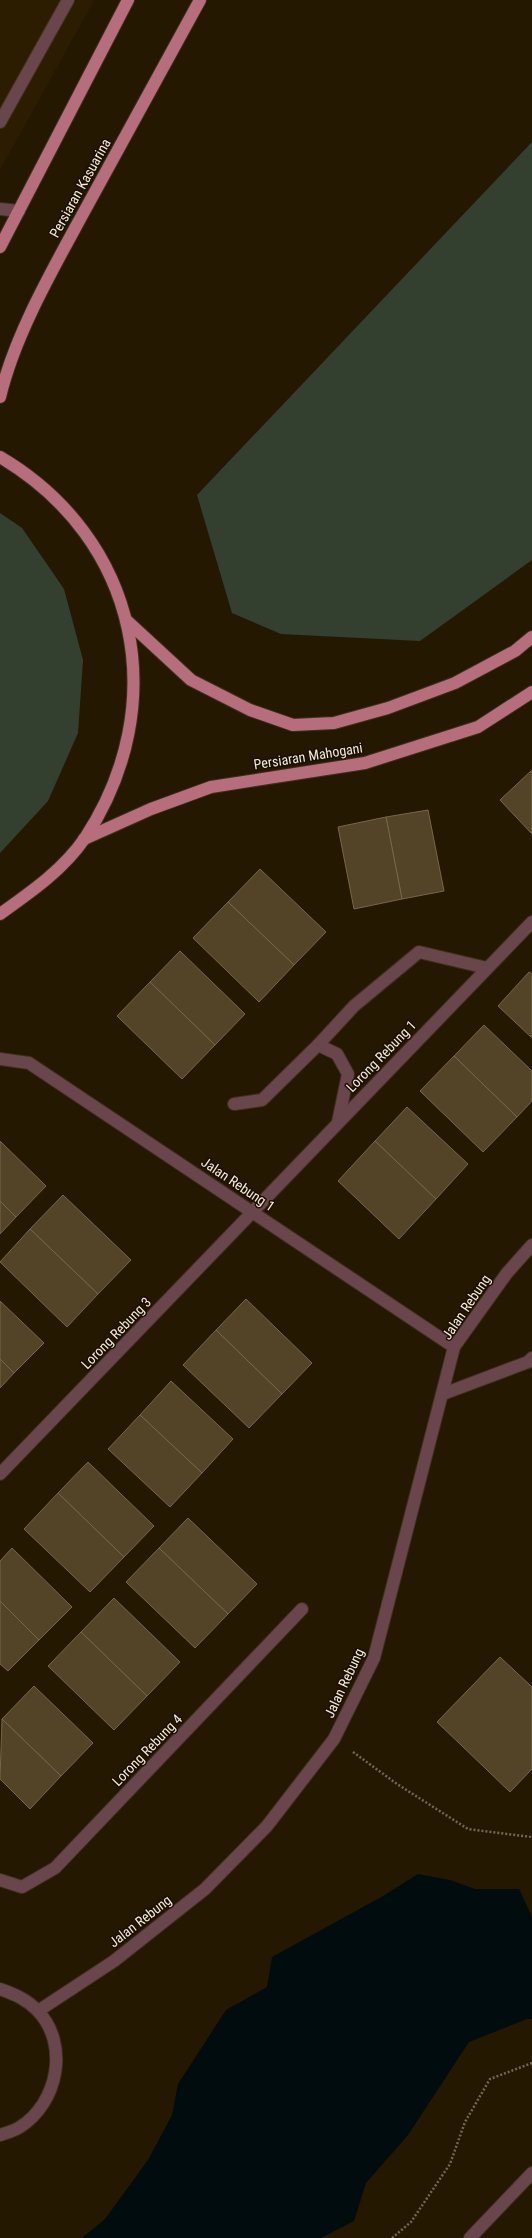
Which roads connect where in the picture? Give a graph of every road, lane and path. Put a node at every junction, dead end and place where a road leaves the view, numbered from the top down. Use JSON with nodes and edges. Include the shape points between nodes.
{"nodes":[{"id":1,"x":68,"y":0,"type":"edge"},
{"id":2,"x":128,"y":0,"type":"edge"},
{"id":3,"x":200,"y":0,"type":"edge"},
{"id":4,"x":0,"y":122,"type":"edge"},
{"id":5,"x":0,"y":209,"type":"edge"},
{"id":6,"x":19,"y":211,"type":"junction"},
{"id":7,"x":0,"y":247,"type":"edge"},
{"id":8,"x":0,"y":397,"type":"edge"},
{"id":9,"x":0,"y":457,"type":"edge"},
{"id":10,"x":126,"y":620,"type":"junction"},
{"id":11,"x":532,"y":637,"type":"edge"},
{"id":12,"x":532,"y":692,"type":"edge"},
{"id":13,"x":84,"y":839,"type":"junction"},
{"id":14,"x":0,"y":914,"type":"edge"},
{"id":15,"x":532,"y":922,"type":"edge"},
{"id":16,"x":487,"y":968,"type":"junction"},
{"id":17,"x":318,"y":1045,"type":"junction"},
{"id":18,"x":0,"y":1059,"type":"edge"},
{"id":19,"x":234,"y":1104,"type":"dead end"},
{"id":20,"x":338,"y":1122,"type":"junction"},
{"id":21,"x":254,"y":1212,"type":"junction"},
{"id":22,"x":532,"y":1246,"type":"edge"},
{"id":23,"x":454,"y":1347,"type":"junction"},
{"id":24,"x":532,"y":1358,"type":"edge"},
{"id":25,"x":443,"y":1394,"type":"junction"},
{"id":26,"x":0,"y":1474,"type":"edge"},
{"id":27,"x":302,"y":1609,"type":"dead end"},
{"id":28,"x":334,"y":1739,"type":"junction"},
{"id":29,"x":532,"y":1838,"type":"edge"},
{"id":30,"x":0,"y":1880,"type":"edge"},
{"id":31,"x":0,"y":1989,"type":"edge"},
{"id":32,"x":38,"y":2011,"type":"junction"},
{"id":33,"x":532,"y":2062,"type":"edge"},
{"id":34,"x":0,"y":2135,"type":"edge"},
{"id":35,"x":532,"y":2172,"type":"edge"},
{"id":36,"x":392,"y":2238,"type":"edge"},
{"id":37,"x":470,"y":2238,"type":"edge"}],
"edges":[{"from":1,"to":4,"type":"street"},
{"from":2,"to":6,"type":"main road"},
{"from":3,"to":8,"type":"main road","name":"Persiaran Kasuarina","via":[[29,319]]},
{"from":5,"to":6,"type":"street"},
{"from":6,"to":7,"type":"main road"},
{"from":9,"to":10,"type":"main road","via":[[27,472],[60,502],[89,537],[111,577]]},
{"from":10,"to":11,"type":"main road","name":"Persiaran Mahogani","via":[[191,680],[250,710],[293,726],[334,723],[433,692],[515,651]]},
{"from":10,"to":13,"type":"main road","via":[[134,677],[130,734],[113,789]]},
{"from":12,"to":13,"type":"main road","name":"Persiaran Mahogani","via":[[478,727],[366,763],[211,787],[151,809]]},
{"from":13,"to":14,"type":"main road","via":[[46,882]]},
{"from":15,"to":16,"type":"street","name":"Lorong Rebung 1"},
{"from":16,"to":17,"type":"street","via":[[419,952],[354,1006]]},
{"from":16,"to":20,"type":"street","name":"Lorong Rebung 1"},
{"from":17,"to":19,"type":"street","via":[[262,1100]]},
{"from":17,"to":20,"type":"street","via":[[337,1054],[348,1074]]},
{"from":18,"to":21,"type":"street","name":"Jalan Rebung 1","via":[[29,1063]]},
{"from":20,"to":21,"type":"street","name":"Lorong Rebung 1"},
{"from":21,"to":23,"type":"street","name":"Jalan Rebung 1"},
{"from":21,"to":26,"type":"street","name":"Lorong Rebung 3"},
{"from":22,"to":23,"type":"street","name":"Jalan Rebung","via":[[507,1273]]},
{"from":23,"to":25,"type":"street","name":"Jalan Rebung"},
{"from":24,"to":25,"type":"street","via":[[528,1362]]},
{"from":25,"to":28,"type":"street","name":"Jalan Rebung","via":[[374,1658]]},
{"from":27,"to":30,"type":"street","name":"Lorong Rebung 4","via":[[55,1868],[22,1887]]},
{"from":28,"to":29,"type":"path","via":[[397,1784],[468,1828]]},
{"from":28,"to":32,"type":"street","name":"Jalan Rebung","via":[[267,1826],[205,1889],[114,1961]]},
{"from":31,"to":32,"type":"street","via":[[19,1996]]},
{"from":32,"to":34,"type":"street","via":[[52,2034],[57,2060],[53,2086],[40,2110],[19,2128]]},
{"from":33,"to":36,"type":"path","via":[[490,2080],[465,2122],[450,2164],[411,2222]]},
{"from":35,"to":37,"type":"street"}]}
